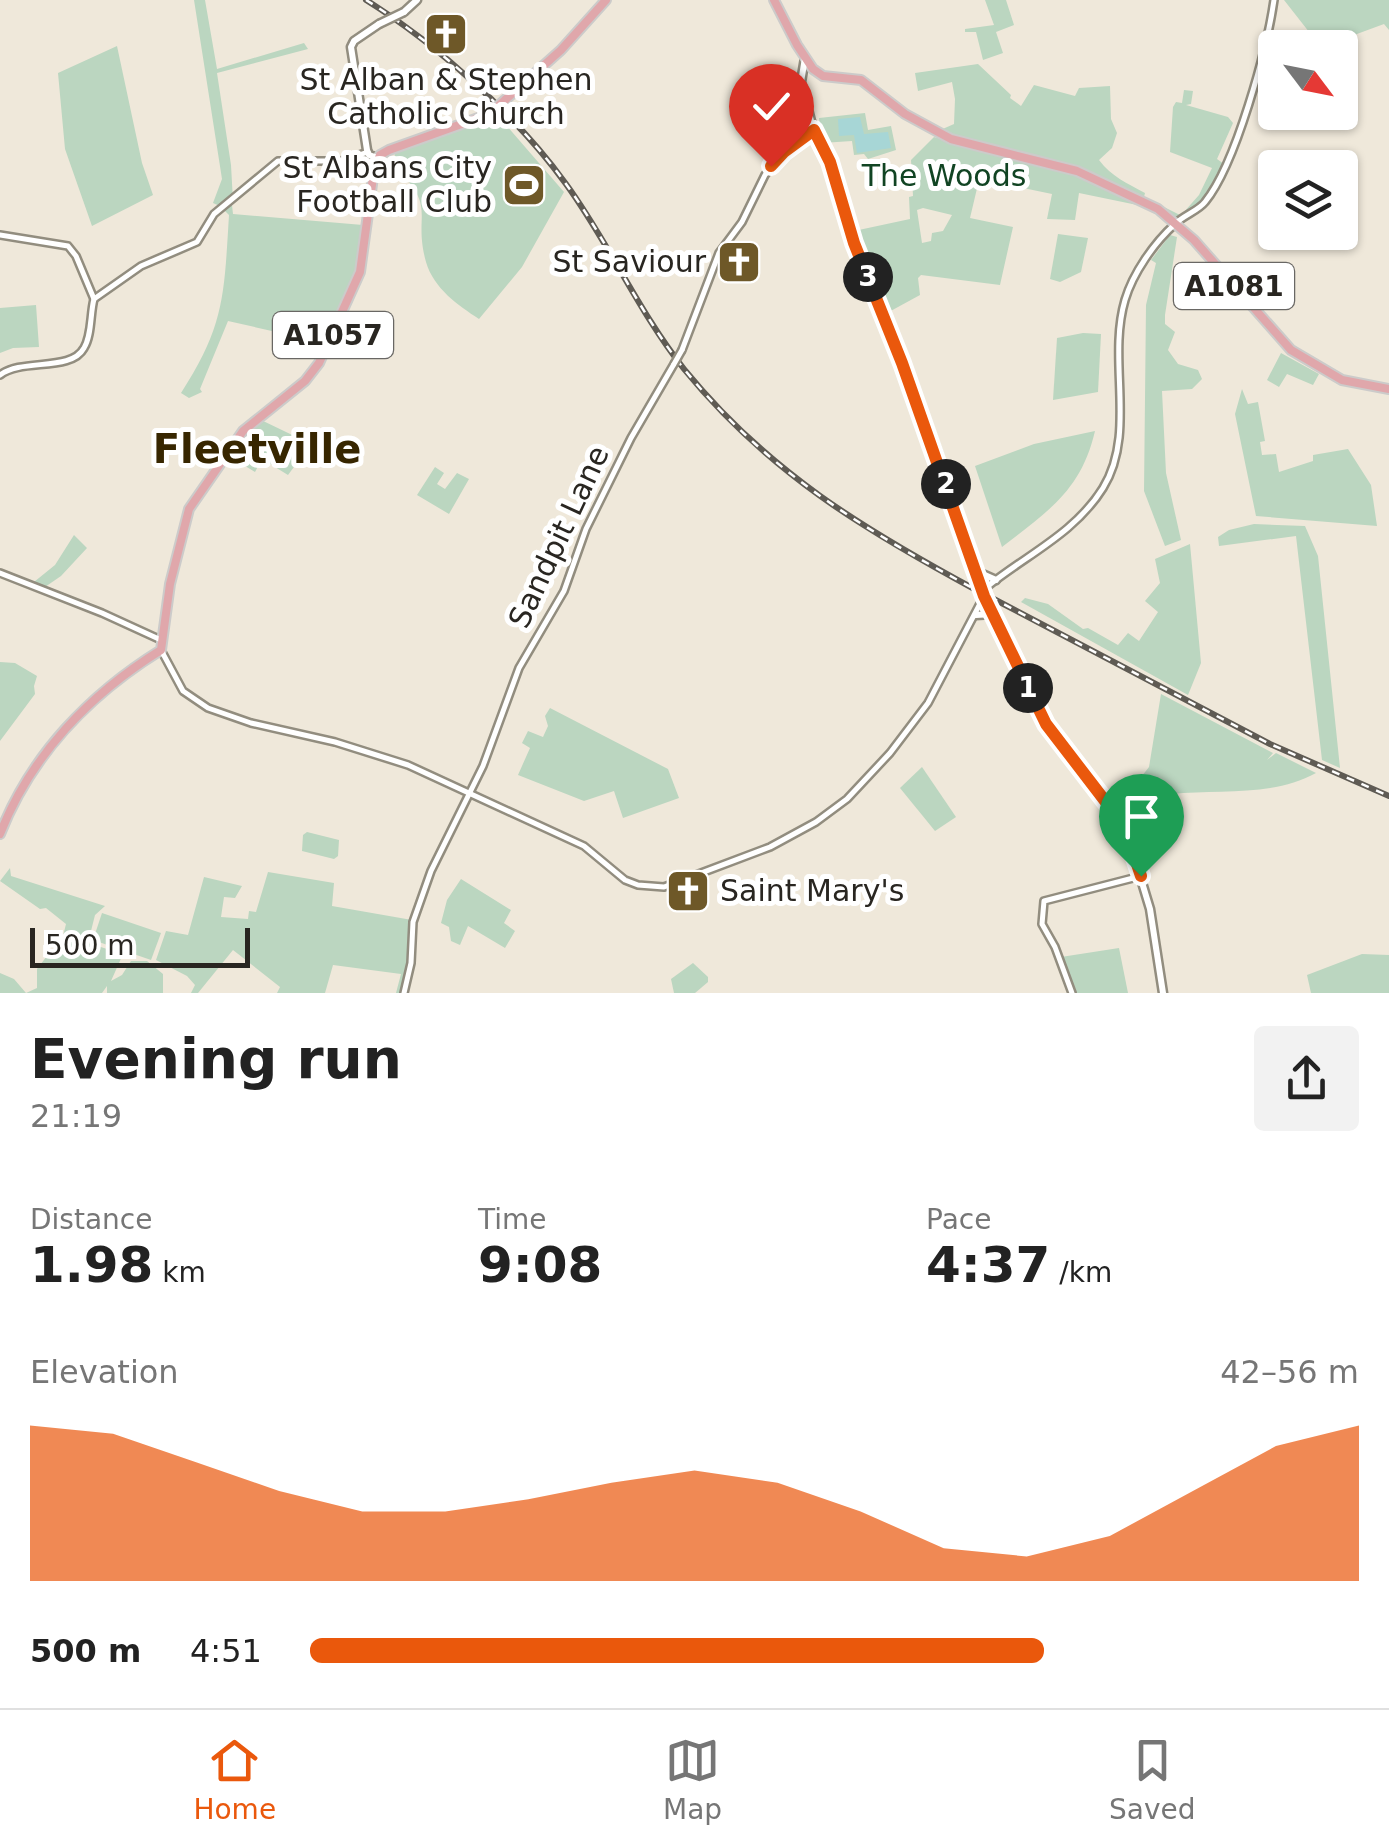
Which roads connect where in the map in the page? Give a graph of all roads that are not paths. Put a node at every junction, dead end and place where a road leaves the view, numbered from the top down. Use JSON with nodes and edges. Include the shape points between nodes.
{"nodes":[{"id":1,"x":417,"y":0,"type":"edge"},
{"id":2,"x":606,"y":0,"type":"edge"},
{"id":3,"x":774,"y":0,"type":"edge"},
{"id":4,"x":1274,"y":0,"type":"edge"},
{"id":5,"x":805,"y":58,"type":"junction"},
{"id":6,"x":816,"y":72,"type":"junction"},
{"id":7,"x":802,"y":74,"type":"junction"},
{"id":8,"x":814,"y":130,"type":"junction"},
{"id":9,"x":368,"y":152,"type":"junction"},
{"id":10,"x":378,"y":158,"type":"junction"},
{"id":11,"x":1176,"y":223,"type":"junction"},
{"id":12,"x":0,"y":236,"type":"edge"},
{"id":13,"x":94,"y":300,"type":"junction"},
{"id":14,"x":0,"y":374,"type":"edge"},
{"id":15,"x":1389,"y":390,"type":"edge"},
{"id":16,"x":974,"y":567,"type":"junction"},
{"id":17,"x":0,"y":573,"type":"edge"},
{"id":18,"x":989,"y":584,"type":"junction"},
{"id":19,"x":984,"y":598,"type":"junction"},
{"id":20,"x":976,"y":614,"type":"junction"},
{"id":21,"x":993,"y":614,"type":"junction"},
{"id":22,"x":161,"y":645,"type":"junction"},
{"id":23,"x":471,"y":793,"type":"junction"},
{"id":24,"x":0,"y":834,"type":"edge"},
{"id":25,"x":1141,"y":876,"type":"junction"},
{"id":26,"x":404,"y":993,"type":"edge"},
{"id":27,"x":1072,"y":993,"type":"edge"},
{"id":28,"x":1163,"y":993,"type":"edge"}],
"edges":[{"from":1,"to":9,"type":"main road","bridge":true,"via":[[352,42]]},
{"from":2,"to":10,"type":"main road","bridge":true,"via":[[494,110]]},
{"from":3,"to":5,"type":"main road"},
{"from":4,"to":11,"type":"street","via":[[1231,154],[1206,201]]},
{"from":5,"to":6,"type":"main road"},
{"from":5,"to":7,"type":"main road"},
{"from":6,"to":7,"type":"main road"},
{"from":6,"to":11,"type":"main road","number":"A1081","via":[[861,80],[951,139],[1111,184]]},
{"from":7,"to":8,"type":"main road"},
{"from":8,"to":16,"type":"main road"},
{"from":8,"to":23,"type":"street","name":"Sandpit Lane","bridge":true,"via":[[765,174],[719,254],[682,350],[605,490],[564,592],[519,668]]},
{"from":9,"to":10,"type":"main road"},
{"from":9,"to":13,"type":"street","via":[[336,161],[278,162],[214,214],[196,242],[141,266]]},
{"from":10,"to":22,"type":"main road","number":"A1057","via":[[351,297],[317,366],[248,425],[189,509]]},
{"from":11,"to":15,"type":"main road","number":"A1081","via":[[1291,350],[1342,380]]},
{"from":11,"to":18,"type":"street","via":[[1140,268],[1125,300],[1119,436],[1106,482],[1074,524]]},
{"from":12,"to":13,"type":"street","via":[[68,246]]},
{"from":13,"to":14,"type":"street","via":[[87,342],[76,356]]},
{"from":16,"to":18,"type":"main road"},
{"from":16,"to":18,"type":"main road"},
{"from":17,"to":22,"type":"street","via":[[114,618]]},
{"from":18,"to":19,"type":"main road","bridge":true},
{"from":18,"to":19,"type":"street","bridge":true},
{"from":19,"to":20,"type":"street"},
{"from":19,"to":21,"type":"main road"},
{"from":20,"to":21,"type":"main road"},
{"from":20,"to":23,"type":"street","via":[[928,703],[856,790],[789,838],[664,887],[625,880],[584,846]]},
{"from":21,"to":25,"type":"main road","via":[[1046,724],[1112,810]]},
{"from":22,"to":23,"type":"street","via":[[183,691],[208,708],[378,754]]},
{"from":22,"to":24,"type":"main road","via":[[64,730],[12,803]]},
{"from":23,"to":26,"type":"street","name":"Sandpit Lane","via":[[416,912]]},
{"from":25,"to":27,"type":"street","via":[[1044,901],[1042,924]]},
{"from":25,"to":28,"type":"main road"}]}
